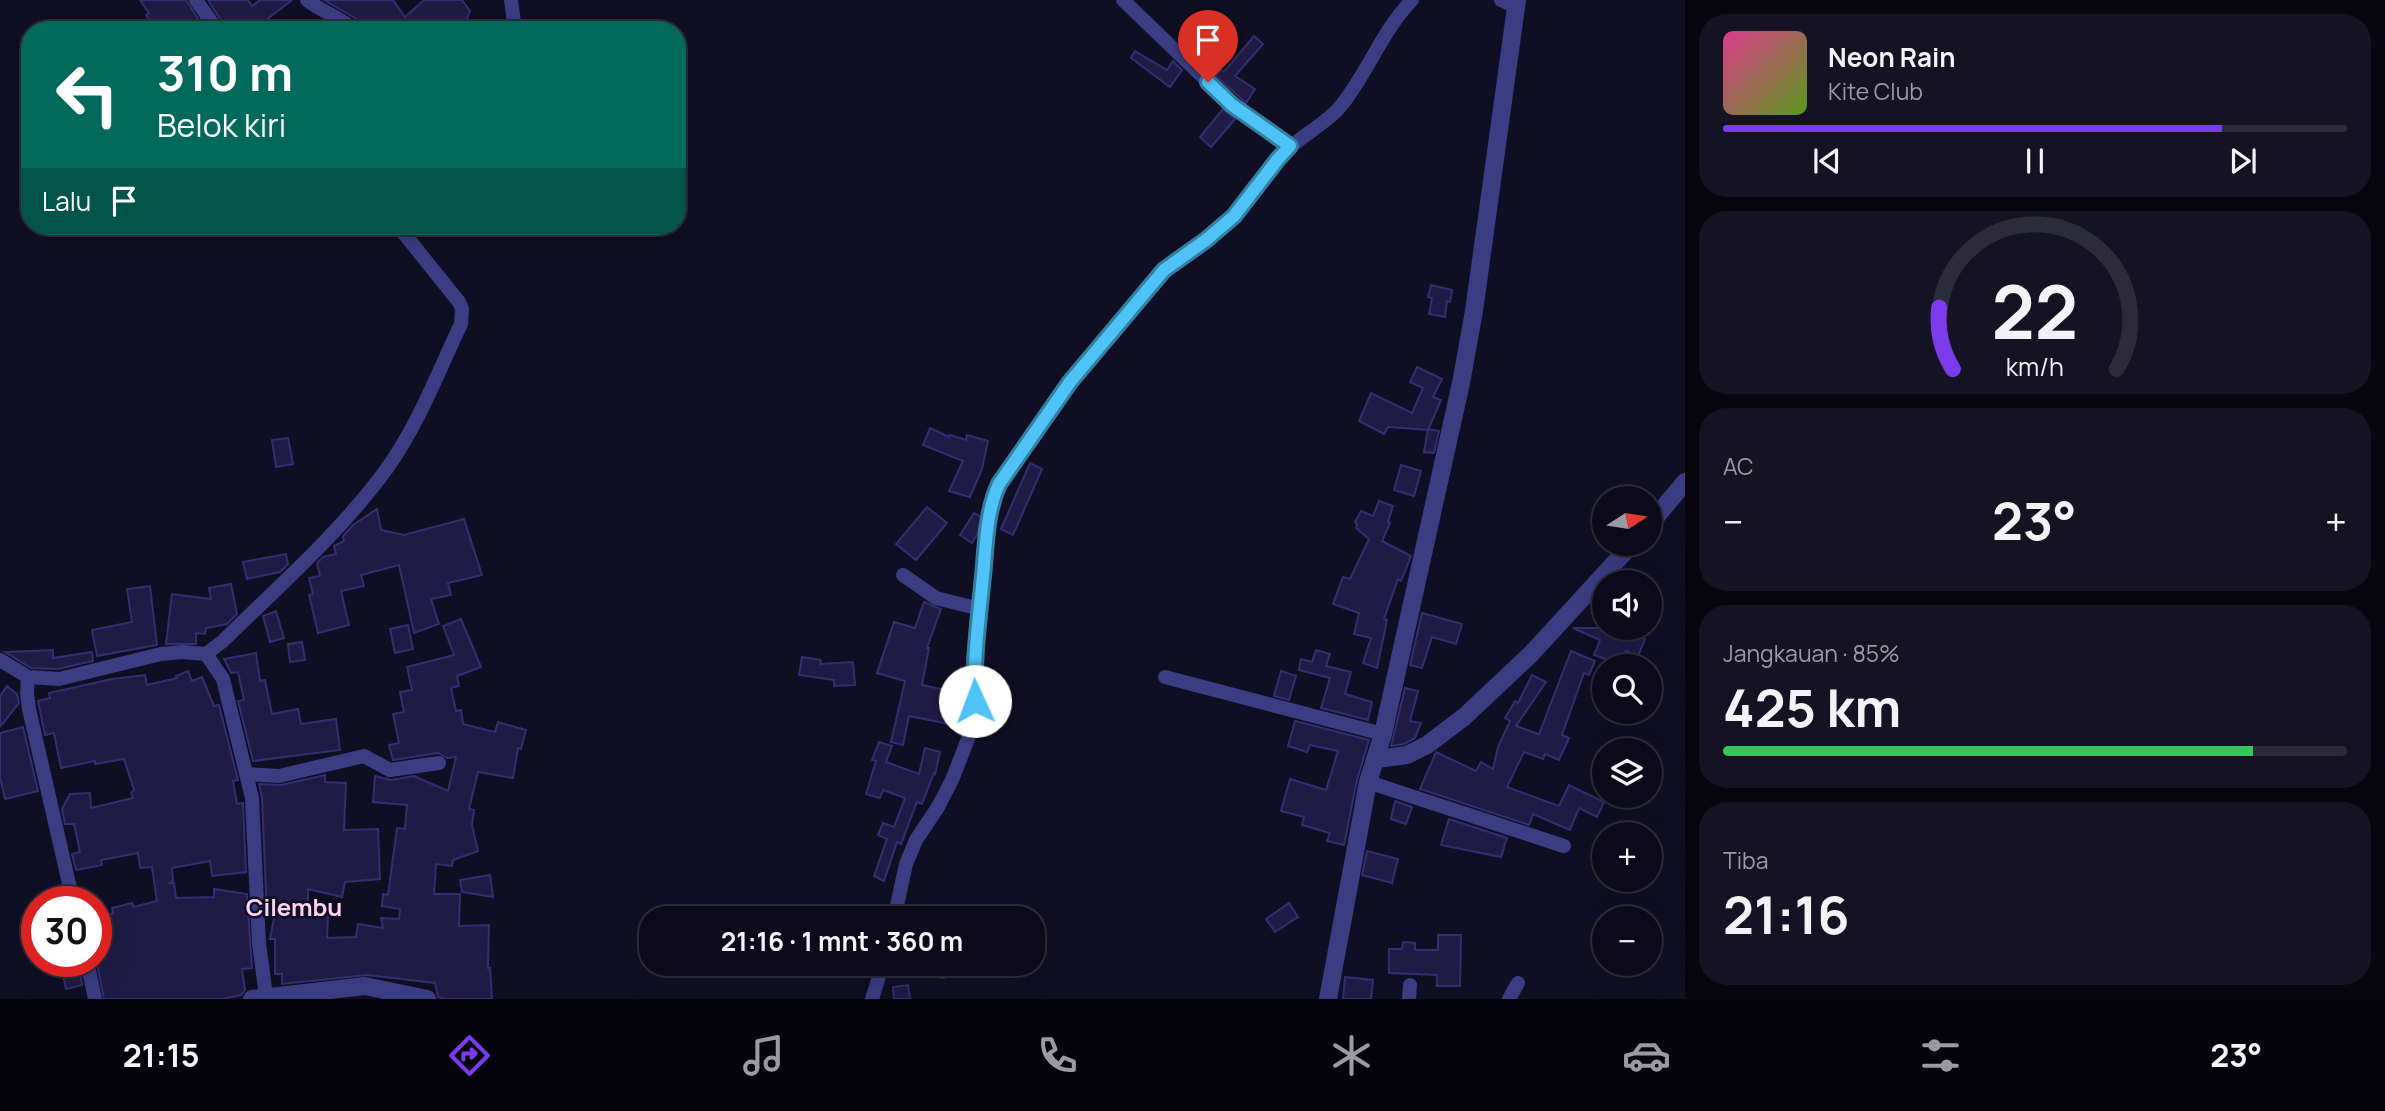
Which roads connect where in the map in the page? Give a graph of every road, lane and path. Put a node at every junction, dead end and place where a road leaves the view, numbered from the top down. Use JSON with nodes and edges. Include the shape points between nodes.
{"nodes":[{"id":1,"x":196,"y":0,"type":"edge"},
{"id":2,"x":307,"y":0,"type":"edge"},
{"id":3,"x":510,"y":0,"type":"edge"},
{"id":4,"x":1123,"y":0,"type":"edge"},
{"id":5,"x":1412,"y":0,"type":"edge"},
{"id":6,"x":1511,"y":2,"type":"edge"},
{"id":7,"x":211,"y":21,"type":"edge"},
{"id":8,"x":344,"y":21,"type":"edge"},
{"id":9,"x":514,"y":21,"type":"edge"},
{"id":10,"x":1290,"y":146,"type":"junction"},
{"id":11,"x":405,"y":235,"type":"edge"},
{"id":12,"x":1685,"y":482,"type":"edge"},
{"id":13,"x":1662,"y":510,"type":"edge"},
{"id":14,"x":1621,"y":556,"type":"edge"},
{"id":15,"x":903,"y":575,"type":"dead end"},
{"id":16,"x":980,"y":609,"type":"junction"},
{"id":17,"x":206,"y":654,"type":"junction"},
{"id":18,"x":0,"y":660,"type":"edge"},
{"id":19,"x":28,"y":677,"type":"junction"},
{"id":20,"x":1165,"y":677,"type":"dead end"},
{"id":21,"x":1383,"y":734,"type":"junction"},
{"id":22,"x":1377,"y":759,"type":"junction"},
{"id":23,"x":439,"y":763,"type":"dead end"},
{"id":24,"x":246,"y":774,"type":"junction"},
{"id":25,"x":1368,"y":782,"type":"junction"},
{"id":26,"x":1564,"y":846,"type":"dead end"},
{"id":27,"x":70,"y":886,"type":"edge"},
{"id":28,"x":897,"y":906,"type":"edge"},
{"id":29,"x":879,"y":976,"type":"edge"},
{"id":30,"x":91,"y":977,"type":"edge"},
{"id":31,"x":1518,"y":983,"type":"dead end"},
{"id":32,"x":272,"y":997,"type":"edge"},
{"id":33,"x":96,"y":999,"type":"edge"},
{"id":34,"x":427,"y":999,"type":"edge"},
{"id":35,"x":872,"y":999,"type":"edge"},
{"id":36,"x":1328,"y":999,"type":"edge"},
{"id":37,"x":1509,"y":999,"type":"edge"}],
"edges":[{"from":1,"to":7,"type":"street"},
{"from":2,"to":8,"type":"street"},
{"from":3,"to":9,"type":"street"},
{"from":4,"to":10,"type":"street","via":[[1232,105]]},
{"from":5,"to":10,"type":"street","via":[[1337,110]]},
{"from":6,"to":21,"type":"street","via":[[1476,299]]},
{"from":10,"to":16,"type":"street","via":[[1234,216],[1164,270],[1070,382],[999,484],[989,525]]},
{"from":11,"to":17,"type":"street","via":[[462,309],[461,324],[422,409],[387,467],[335,532]]},
{"from":12,"to":13,"type":"street"},
{"from":14,"to":22,"type":"street","via":[[1531,654],[1464,717],[1407,755]]},
{"from":15,"to":16,"type":"street","via":[[936,598]]},
{"from":16,"to":28,"type":"street","via":[[973,726],[952,780],[916,840]]},
{"from":17,"to":19,"type":"street","via":[[161,654],[59,679]]},
{"from":17,"to":24,"type":"street","via":[[223,679]]},
{"from":18,"to":19,"type":"street"},
{"from":19,"to":27,"type":"street","via":[[29,709]]},
{"from":20,"to":21,"type":"street"},
{"from":21,"to":22,"type":"street"},
{"from":22,"to":25,"type":"street"},
{"from":23,"to":24,"type":"street","via":[[390,770],[364,756],[279,776]]},
{"from":24,"to":32,"type":"street","via":[[254,814],[259,943]]},
{"from":25,"to":26,"type":"street"},
{"from":25,"to":36,"type":"street"},
{"from":29,"to":35,"type":"street"},
{"from":30,"to":33,"type":"street"},
{"from":31,"to":37,"type":"street"},
{"from":32,"to":34,"type":"street","via":[[365,986]]}]}
